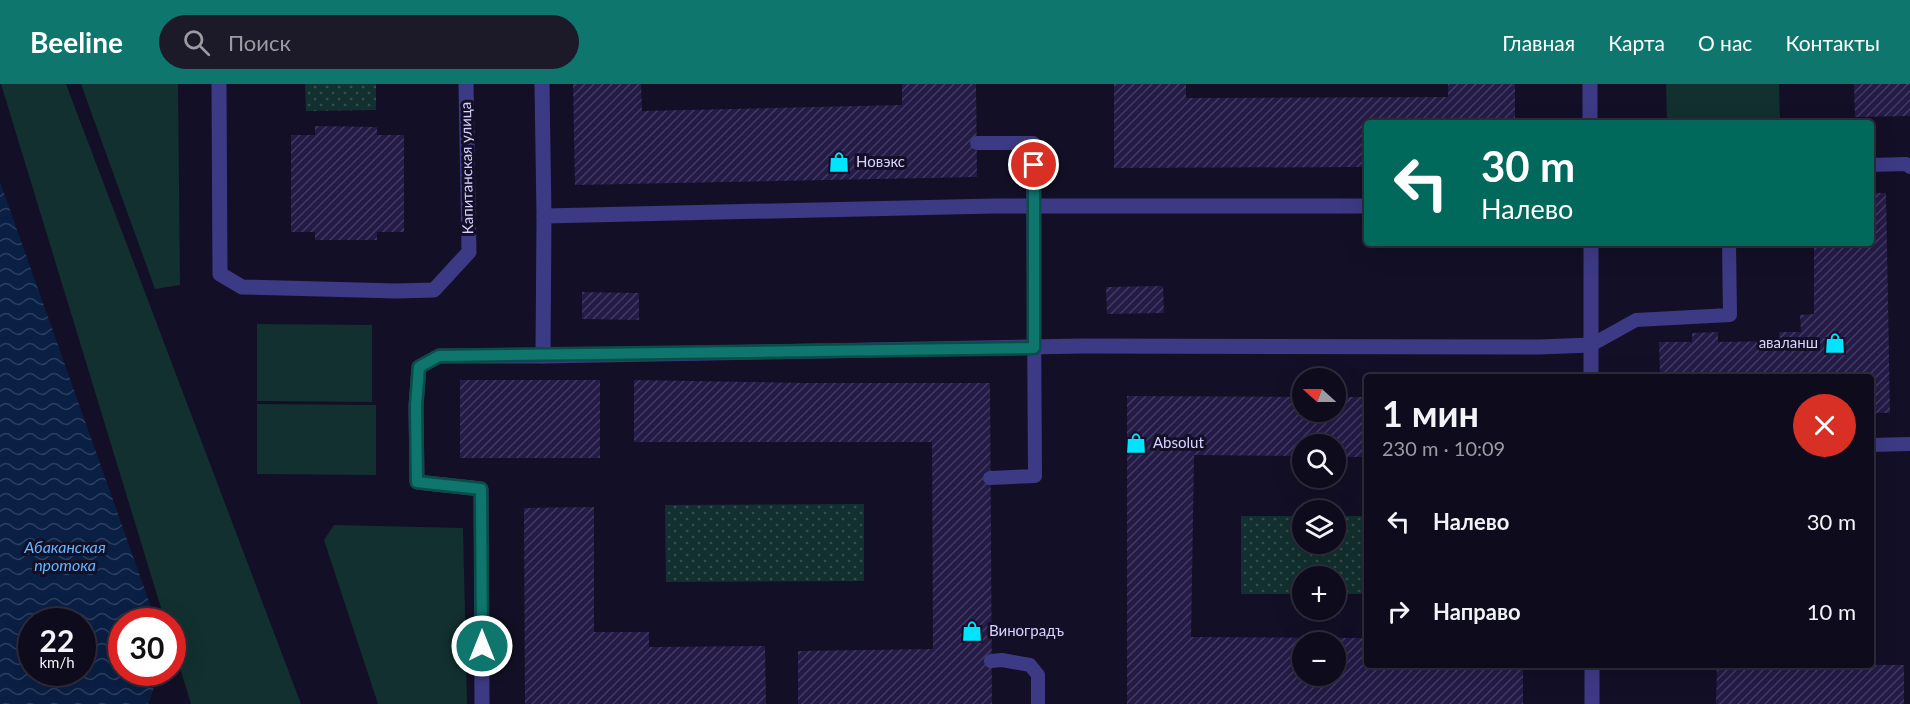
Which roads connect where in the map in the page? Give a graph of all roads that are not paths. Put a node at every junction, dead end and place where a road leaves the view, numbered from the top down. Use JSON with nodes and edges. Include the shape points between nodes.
{"nodes":[{"id":1,"x":219,"y":84,"type":"edge"},
{"id":2,"x":466,"y":84,"type":"edge"},
{"id":3,"x":542,"y":84,"type":"edge"},
{"id":4,"x":1590,"y":84,"type":"edge"},
{"id":5,"x":1590,"y":120,"type":"edge"},
{"id":6,"x":977,"y":143,"type":"dead end"},
{"id":7,"x":1874,"y":165,"type":"edge"},
{"id":8,"x":1910,"y":167,"type":"edge"},
{"id":9,"x":1364,"y":206,"type":"edge"},
{"id":10,"x":1035,"y":207,"type":"junction"},
{"id":11,"x":544,"y":216,"type":"junction"},
{"id":12,"x":1591,"y":246,"type":"edge"},
{"id":13,"x":1729,"y":246,"type":"edge"},
{"id":14,"x":1591,"y":345,"type":"junction"},
{"id":15,"x":1034,"y":348,"type":"junction"},
{"id":16,"x":543,"y":356,"type":"junction"},
{"id":17,"x":1591,"y":374,"type":"edge"},
{"id":18,"x":1910,"y":444,"type":"edge"},
{"id":19,"x":1874,"y":445,"type":"edge"},
{"id":20,"x":990,"y":478,"type":"dead end"},
{"id":21,"x":991,"y":661,"type":"dead end"},
{"id":22,"x":1592,"y":668,"type":"edge"},
{"id":23,"x":482,"y":704,"type":"edge"},
{"id":24,"x":1038,"y":704,"type":"edge"},
{"id":25,"x":1592,"y":704,"type":"edge"}],
"edges":[{"from":1,"to":2,"type":"street","name":"Капитанская улица","via":[[220,274],[242,287],[397,291],[434,290],[469,252]]},
{"from":3,"to":11,"type":"street"},
{"from":4,"to":5,"type":"street"},
{"from":6,"to":10,"type":"lane","via":[[1033,143]]},
{"from":7,"to":8,"type":"lane"},
{"from":9,"to":10,"type":"street"},
{"from":10,"to":11,"type":"street"},
{"from":10,"to":15,"type":"lane"},
{"from":11,"to":16,"type":"street"},
{"from":12,"to":14,"type":"street"},
{"from":13,"to":14,"type":"lane","via":[[1730,315],[1636,320]]},
{"from":14,"to":15,"type":"street"},
{"from":14,"to":17,"type":"street"},
{"from":15,"to":16,"type":"street"},
{"from":15,"to":20,"type":"lane","via":[[1035,476]]},
{"from":16,"to":23,"type":"street","via":[[439,356],[419,367],[417,482],[481,489]]},
{"from":18,"to":19,"type":"lane"},
{"from":21,"to":24,"type":"lane","via":[[1030,664],[1038,675]]},
{"from":22,"to":25,"type":"street"}]}
